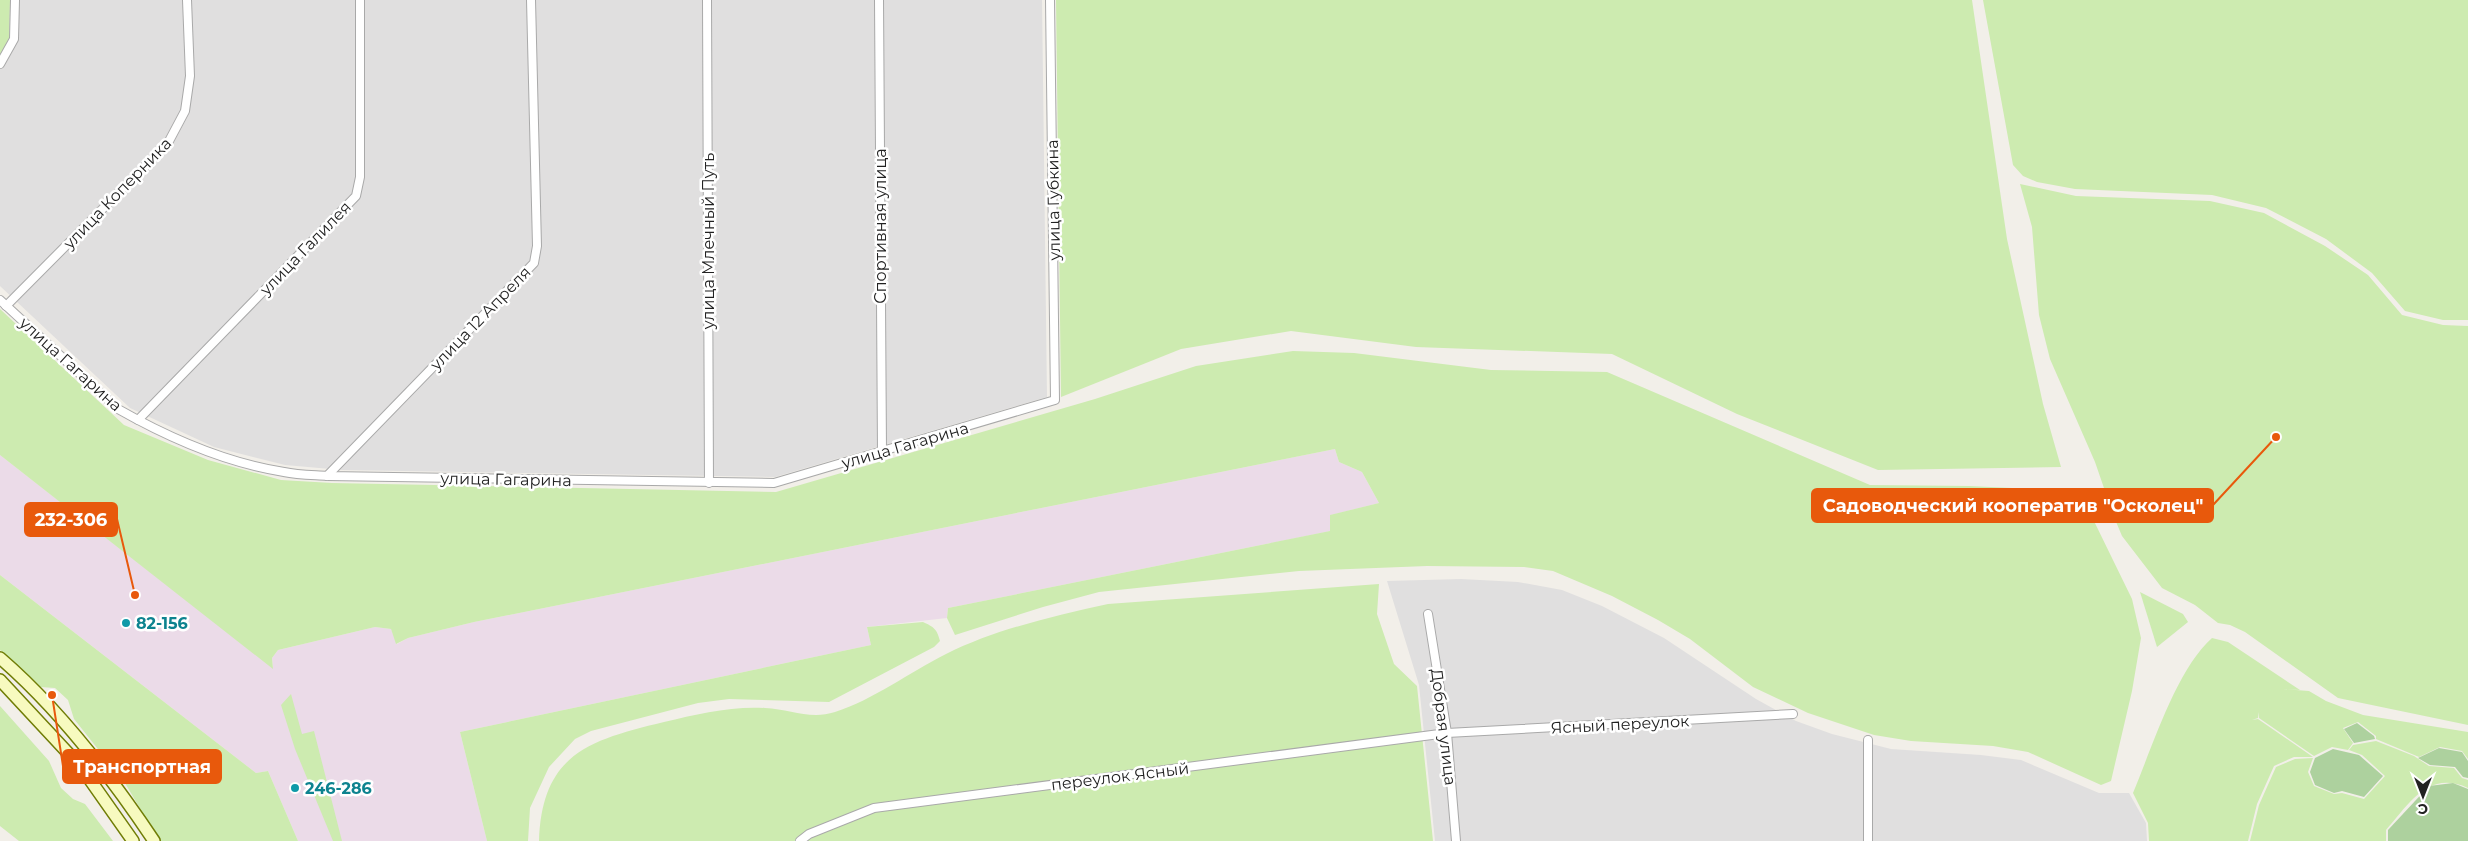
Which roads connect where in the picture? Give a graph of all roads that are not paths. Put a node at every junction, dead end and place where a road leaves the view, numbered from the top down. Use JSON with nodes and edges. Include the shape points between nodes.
{"nodes":[{"id":1,"x":15,"y":0,"type":"edge"},
{"id":2,"x":187,"y":0,"type":"edge"},
{"id":3,"x":360,"y":0,"type":"edge"},
{"id":4,"x":531,"y":0,"type":"edge"},
{"id":5,"x":707,"y":0,"type":"edge"},
{"id":6,"x":878,"y":0,"type":"edge"},
{"id":7,"x":1050,"y":0,"type":"edge"},
{"id":8,"x":0,"y":64,"type":"edge"},
{"id":9,"x":0,"y":300,"type":"edge"},
{"id":10,"x":6,"y":306,"type":"junction"},
{"id":11,"x":1055,"y":400,"type":"joint"},
{"id":12,"x":138,"y":420,"type":"junction"},
{"id":13,"x":882,"y":452,"type":"junction"},
{"id":14,"x":327,"y":476,"type":"junction"},
{"id":15,"x":709,"y":483,"type":"junction"},
{"id":16,"x":1428,"y":614,"type":"dead end"},
{"id":17,"x":0,"y":658,"type":"edge"},
{"id":18,"x":0,"y":680,"type":"edge"},
{"id":19,"x":1793,"y":714,"type":"dead end"},
{"id":20,"x":1447,"y":733,"type":"junction"},
{"id":21,"x":1868,"y":740,"type":"dead end"},
{"id":22,"x":133,"y":841,"type":"edge"},
{"id":23,"x":154,"y":841,"type":"edge"},
{"id":24,"x":800,"y":841,"type":"edge"},
{"id":25,"x":1456,"y":841,"type":"edge"},
{"id":26,"x":1868,"y":841,"type":"edge"}],
"edges":[{"from":1,"to":8,"type":"street","via":[[14,39]]},
{"from":2,"to":10,"type":"street","name":"улица Коперника","via":[[190,76],[185,111],[168,143]]},
{"from":3,"to":12,"type":"street","name":"улица Галилея","via":[[360,177],[356,196]]},
{"from":4,"to":14,"type":"street","name":"улица 12 Апреля","via":[[537,246],[534,263]]},
{"from":5,"to":15,"type":"street","name":"улица Млечный Путь"},
{"from":6,"to":13,"type":"street","name":"Спортивная улица"},
{"from":7,"to":11,"type":"street","name":"улица Губкина"},
{"from":9,"to":10,"type":"street","name":"улица Гагарина"},
{"from":10,"to":12,"type":"street","name":"улица Гагарина","via":[[118,409]]},
{"from":11,"to":13,"type":"street","name":"улица Гагарина"},
{"from":12,"to":14,"type":"street","name":"улица Гагарина","via":[[211,453],[284,472]]},
{"from":13,"to":15,"type":"street","name":"улица Гагарина","via":[[774,483]]},
{"from":14,"to":15,"type":"street","name":"улица Гагарина"},
{"from":16,"to":20,"type":"street","name":"Добрая улица"},
{"from":17,"to":23,"type":"main road","via":[[67,727],[123,794]]},
{"from":18,"to":22,"type":"main road","via":[[81,767]]},
{"from":19,"to":20,"type":"street","name":"Ясный переулок"},
{"from":20,"to":24,"type":"street","name":"переулок Ясный","via":[[874,808],[809,834]]},
{"from":20,"to":25,"type":"street","name":"Добрая улица"},
{"from":21,"to":26,"type":"street"}]}
